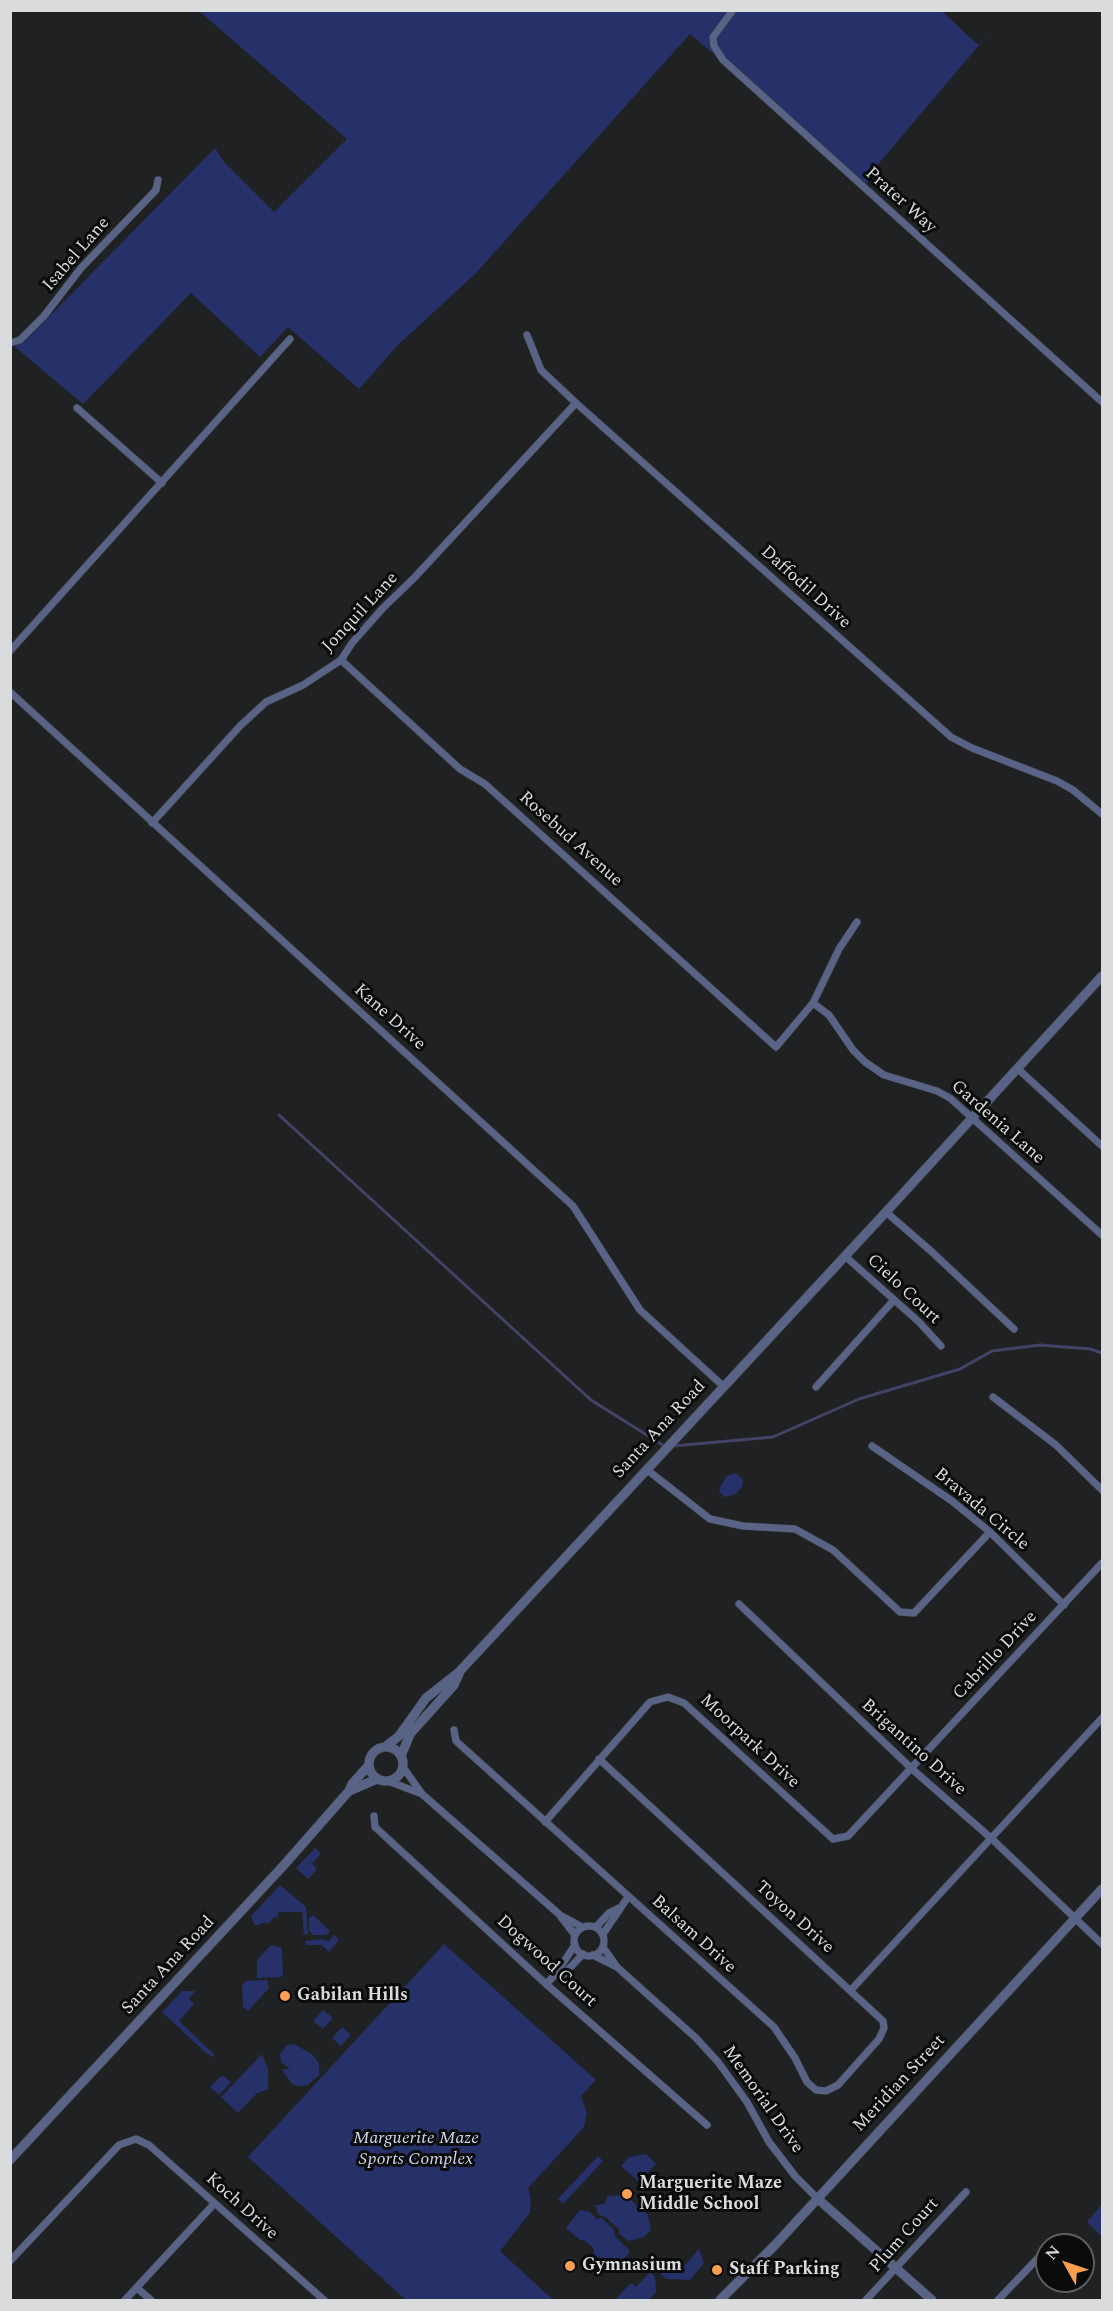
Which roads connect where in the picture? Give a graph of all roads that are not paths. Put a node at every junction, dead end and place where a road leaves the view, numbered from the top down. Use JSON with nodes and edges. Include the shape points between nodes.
{"nodes":[{"id":1,"x":733,"y":10,"type":"edge"},
{"id":2,"x":158,"y":180,"type":"dead end"},
{"id":3,"x":527,"y":335,"type":"dead end"},
{"id":4,"x":290,"y":339,"type":"dead end"},
{"id":5,"x":10,"y":343,"type":"edge"},
{"id":6,"x":1102,"y":402,"type":"edge"},
{"id":7,"x":576,"y":403,"type":"junction"},
{"id":8,"x":77,"y":408,"type":"dead end"},
{"id":9,"x":162,"y":483,"type":"junction"},
{"id":10,"x":10,"y":651,"type":"edge"},
{"id":11,"x":341,"y":660,"type":"junction"},
{"id":12,"x":10,"y":692,"type":"edge"},
{"id":13,"x":1102,"y":814,"type":"edge"},
{"id":14,"x":153,"y":823,"type":"junction"},
{"id":15,"x":857,"y":922,"type":"dead end"},
{"id":16,"x":1102,"y":976,"type":"edge"},
{"id":17,"x":813,"y":1003,"type":"junction"},
{"id":18,"x":1017,"y":1068,"type":"junction"},
{"id":19,"x":972,"y":1118,"type":"junction"},
{"id":20,"x":1102,"y":1146,"type":"edge"},
{"id":21,"x":886,"y":1212,"type":"junction"},
{"id":22,"x":1102,"y":1235,"type":"edge"},
{"id":23,"x":845,"y":1256,"type":"junction"},
{"id":24,"x":893,"y":1300,"type":"junction"},
{"id":25,"x":1014,"y":1329,"type":"dead end"},
{"id":26,"x":941,"y":1346,"type":"dead end"},
{"id":27,"x":723,"y":1386,"type":"junction"},
{"id":28,"x":816,"y":1387,"type":"dead end"},
{"id":29,"x":993,"y":1396,"type":"dead end"},
{"id":30,"x":872,"y":1446,"type":"dead end"},
{"id":31,"x":646,"y":1469,"type":"junction"},
{"id":32,"x":1102,"y":1490,"type":"edge"},
{"id":33,"x":990,"y":1533,"type":"junction"},
{"id":34,"x":1102,"y":1563,"type":"edge"},
{"id":35,"x":739,"y":1604,"type":"dead end"},
{"id":36,"x":1064,"y":1605,"type":"junction"},
{"id":37,"x":459,"y":1672,"type":"junction"},
{"id":38,"x":1102,"y":1718,"type":"edge"},
{"id":39,"x":454,"y":1730,"type":"dead end"},
{"id":40,"x":384,"y":1747,"type":"junction"},
{"id":41,"x":401,"y":1756,"type":"junction"},
{"id":42,"x":599,"y":1759,"type":"junction"},
{"id":43,"x":369,"y":1765,"type":"junction"},
{"id":44,"x":403,"y":1767,"type":"junction"},
{"id":45,"x":912,"y":1769,"type":"junction"},
{"id":46,"x":377,"y":1779,"type":"junction"},
{"id":47,"x":388,"y":1781,"type":"junction"},
{"id":48,"x":349,"y":1791,"type":"junction"},
{"id":49,"x":422,"y":1794,"type":"junction"},
{"id":50,"x":374,"y":1816,"type":"dead end"},
{"id":51,"x":545,"y":1822,"type":"junction"},
{"id":52,"x":992,"y":1839,"type":"junction"},
{"id":53,"x":1102,"y":1889,"type":"edge"},
{"id":54,"x":628,"y":1897,"type":"junction"},
{"id":55,"x":621,"y":1907,"type":"junction"},
{"id":56,"x":560,"y":1914,"type":"junction"},
{"id":57,"x":1075,"y":1918,"type":"junction"},
{"id":58,"x":582,"y":1927,"type":"junction"},
{"id":59,"x":596,"y":1927,"type":"junction"},
{"id":60,"x":603,"y":1934,"type":"junction"},
{"id":61,"x":575,"y":1935,"type":"junction"},
{"id":62,"x":1102,"y":1944,"type":"edge"},
{"id":63,"x":575,"y":1945,"type":"junction"},
{"id":64,"x":603,"y":1947,"type":"junction"},
{"id":65,"x":583,"y":1954,"type":"junction"},
{"id":66,"x":593,"y":1955,"type":"junction"},
{"id":67,"x":617,"y":1967,"type":"junction"},
{"id":68,"x":555,"y":1975,"type":"junction"},
{"id":69,"x":546,"y":1984,"type":"junction"},
{"id":70,"x":851,"y":1990,"type":"junction"},
{"id":71,"x":807,"y":2082,"type":"joint"},
{"id":72,"x":707,"y":2126,"type":"dead end"},
{"id":73,"x":10,"y":2160,"type":"edge"},
{"id":74,"x":966,"y":2192,"type":"dead end"},
{"id":75,"x":818,"y":2199,"type":"junction"},
{"id":76,"x":214,"y":2204,"type":"junction"},
{"id":77,"x":10,"y":2261,"type":"edge"},
{"id":78,"x":1035,"y":2261,"type":"edge"},
{"id":79,"x":895,"y":2269,"type":"junction"},
{"id":80,"x":137,"y":2288,"type":"junction"},
{"id":81,"x":125,"y":2301,"type":"edge"},
{"id":82,"x":151,"y":2301,"type":"edge"},
{"id":83,"x":324,"y":2301,"type":"edge"},
{"id":84,"x":720,"y":2301,"type":"edge"},
{"id":85,"x":866,"y":2301,"type":"edge"},
{"id":86,"x":932,"y":2301,"type":"edge"},
{"id":87,"x":998,"y":2301,"type":"edge"}],
"edges":[{"from":1,"to":6,"type":"street","name":"Prater Way","via":[[713,37],[715,50],[723,60]]},
{"from":2,"to":5,"type":"street","name":"Isabel Lane","via":[[156,190],[81,268],[44,316],[20,340]]},
{"from":3,"to":7,"type":"street","name":"Daffodil Drive","via":[[541,370]]},
{"from":4,"to":9,"type":"street"},
{"from":7,"to":11,"type":"street","name":"Jonquil Lane","via":[[383,608]]},
{"from":7,"to":13,"type":"street","name":"Daffodil Drive","via":[[951,736],[1057,781]]},
{"from":8,"to":9,"type":"street"},
{"from":9,"to":10,"type":"street"},
{"from":11,"to":14,"type":"street","name":"Jonquil Lane","via":[[303,685],[266,702]]},
{"from":11,"to":17,"type":"street","name":"Rosebud Avenue","via":[[460,769],[485,784],[776,1047]]},
{"from":12,"to":14,"type":"street","name":"Kane Drive"},
{"from":14,"to":27,"type":"street","name":"Kane Drive","via":[[573,1206],[640,1310]]},
{"from":15,"to":17,"type":"street","via":[[839,948]]},
{"from":16,"to":18,"type":"street","name":"Santa Ana Road"},
{"from":17,"to":19,"type":"street","name":"Gardenia Lane","via":[[829,1015],[865,1062],[884,1075],[943,1094]]},
{"from":18,"to":19,"type":"street","name":"Santa Ana Road"},
{"from":18,"to":20,"type":"street"},
{"from":19,"to":21,"type":"street","name":"Santa Ana Road"},
{"from":19,"to":22,"type":"street","name":"Gardenia Lane"},
{"from":21,"to":23,"type":"street","name":"Santa Ana Road"},
{"from":21,"to":25,"type":"street"},
{"from":23,"to":24,"type":"street","name":"Cielo Court"},
{"from":23,"to":27,"type":"street","name":"Santa Ana Road"},
{"from":24,"to":26,"type":"street","name":"Cielo Court"},
{"from":24,"to":28,"type":"street"},
{"from":27,"to":31,"type":"street","name":"Santa Ana Road"},
{"from":29,"to":32,"type":"street","via":[[1056,1445]]},
{"from":30,"to":33,"type":"street","name":"Bravada Circle","via":[[952,1501]]},
{"from":31,"to":33,"type":"street","via":[[710,1519],[743,1526],[795,1529],[833,1550],[900,1612],[914,1613]]},
{"from":31,"to":37,"type":"street","name":"Santa Ana Road"},
{"from":33,"to":36,"type":"street","name":"Bravada Circle"},
{"from":34,"to":36,"type":"street","name":"Cabrillo Drive"},
{"from":35,"to":45,"type":"street","name":"Brigantino Drive"},
{"from":36,"to":45,"type":"street","name":"Cabrillo Drive"},
{"from":37,"to":40,"type":"street","name":"Santa Ana Road","via":[[426,1698],[399,1736]]},
{"from":37,"to":41,"type":"street","name":"Santa Ana Road","via":[[454,1684],[410,1734]]},
{"from":38,"to":52,"type":"street"},
{"from":39,"to":51,"type":"street","name":"Balsam Drive","via":[[456,1741]]},
{"from":40,"to":41,"type":"street","via":[[393,1748]]},
{"from":40,"to":43,"type":"street","name":"Santa Ana Road","via":[[372,1754]]},
{"from":41,"to":44,"type":"street"},
{"from":42,"to":45,"type":"street","name":"Moorpark Drive","via":[[650,1702],[668,1697],[684,1703],[834,1839],[848,1836]]},
{"from":42,"to":51,"type":"street","name":"Moorpark Drive"},
{"from":42,"to":70,"type":"street","name":"Toyon Drive"},
{"from":43,"to":46,"type":"street"},
{"from":43,"to":48,"type":"street","name":"Santa Ana Road"},
{"from":44,"to":47,"type":"street","via":[[398,1776]]},
{"from":44,"to":49,"type":"street"},
{"from":45,"to":52,"type":"street","name":"Brigantino Drive"},
{"from":46,"to":47,"type":"street"},
{"from":46,"to":48,"type":"street","name":"Santa Ana Road"},
{"from":47,"to":49,"type":"street"},
{"from":48,"to":73,"type":"street","name":"Santa Ana Road"},
{"from":49,"to":56,"type":"street"},
{"from":50,"to":69,"type":"street","name":"Dogwood Court","via":[[375,1827]]},
{"from":51,"to":54,"type":"street","name":"Balsam Drive"},
{"from":52,"to":57,"type":"street","name":"Brigantino Drive"},
{"from":52,"to":70,"type":"street"},
{"from":53,"to":57,"type":"street","name":"Meridian Street"},
{"from":54,"to":55,"type":"street"},
{"from":54,"to":71,"type":"street","name":"Balsam Drive","via":[[774,2027]]},
{"from":55,"to":59,"type":"street"},
{"from":55,"to":60,"type":"street"},
{"from":56,"to":58,"type":"street"},
{"from":56,"to":61,"type":"street"},
{"from":57,"to":62,"type":"street","name":"Brigantino Drive"},
{"from":57,"to":75,"type":"street","name":"Meridian Street"},
{"from":58,"to":59,"type":"street"},
{"from":58,"to":61,"type":"street"},
{"from":59,"to":60,"type":"street"},
{"from":60,"to":64,"type":"street"},
{"from":61,"to":63,"type":"street"},
{"from":63,"to":65,"type":"street"},
{"from":63,"to":68,"type":"street"},
{"from":64,"to":66,"type":"street"},
{"from":64,"to":67,"type":"street"},
{"from":65,"to":66,"type":"street"},
{"from":65,"to":68,"type":"street","via":[[564,1974]]},
{"from":66,"to":67,"type":"street"},
{"from":67,"to":75,"type":"street","name":"Memorial Drive","via":[[718,2062],[769,2142]]},
{"from":68,"to":69,"type":"street"},
{"from":69,"to":72,"type":"street","name":"Dogwood Court"},
{"from":70,"to":71,"type":"street","name":"Toyon Drive","via":[[883,2021],[879,2039],[838,2085],[826,2091],[816,2090]]},
{"from":74,"to":79,"type":"street","name":"Plum Court"},
{"from":75,"to":79,"type":"street","name":"Memorial Drive"},
{"from":75,"to":84,"type":"street","name":"Meridian Street"},
{"from":76,"to":77,"type":"street","name":"Koch Drive","via":[[149,2145],[136,2139],[119,2145]]},
{"from":76,"to":80,"type":"street"},
{"from":76,"to":83,"type":"street","name":"Koch Drive"},
{"from":78,"to":87,"type":"street"},
{"from":79,"to":85,"type":"street","name":"Plum Court"},
{"from":79,"to":86,"type":"street","name":"Memorial Drive"},
{"from":80,"to":81,"type":"street"},
{"from":80,"to":82,"type":"street"}]}
